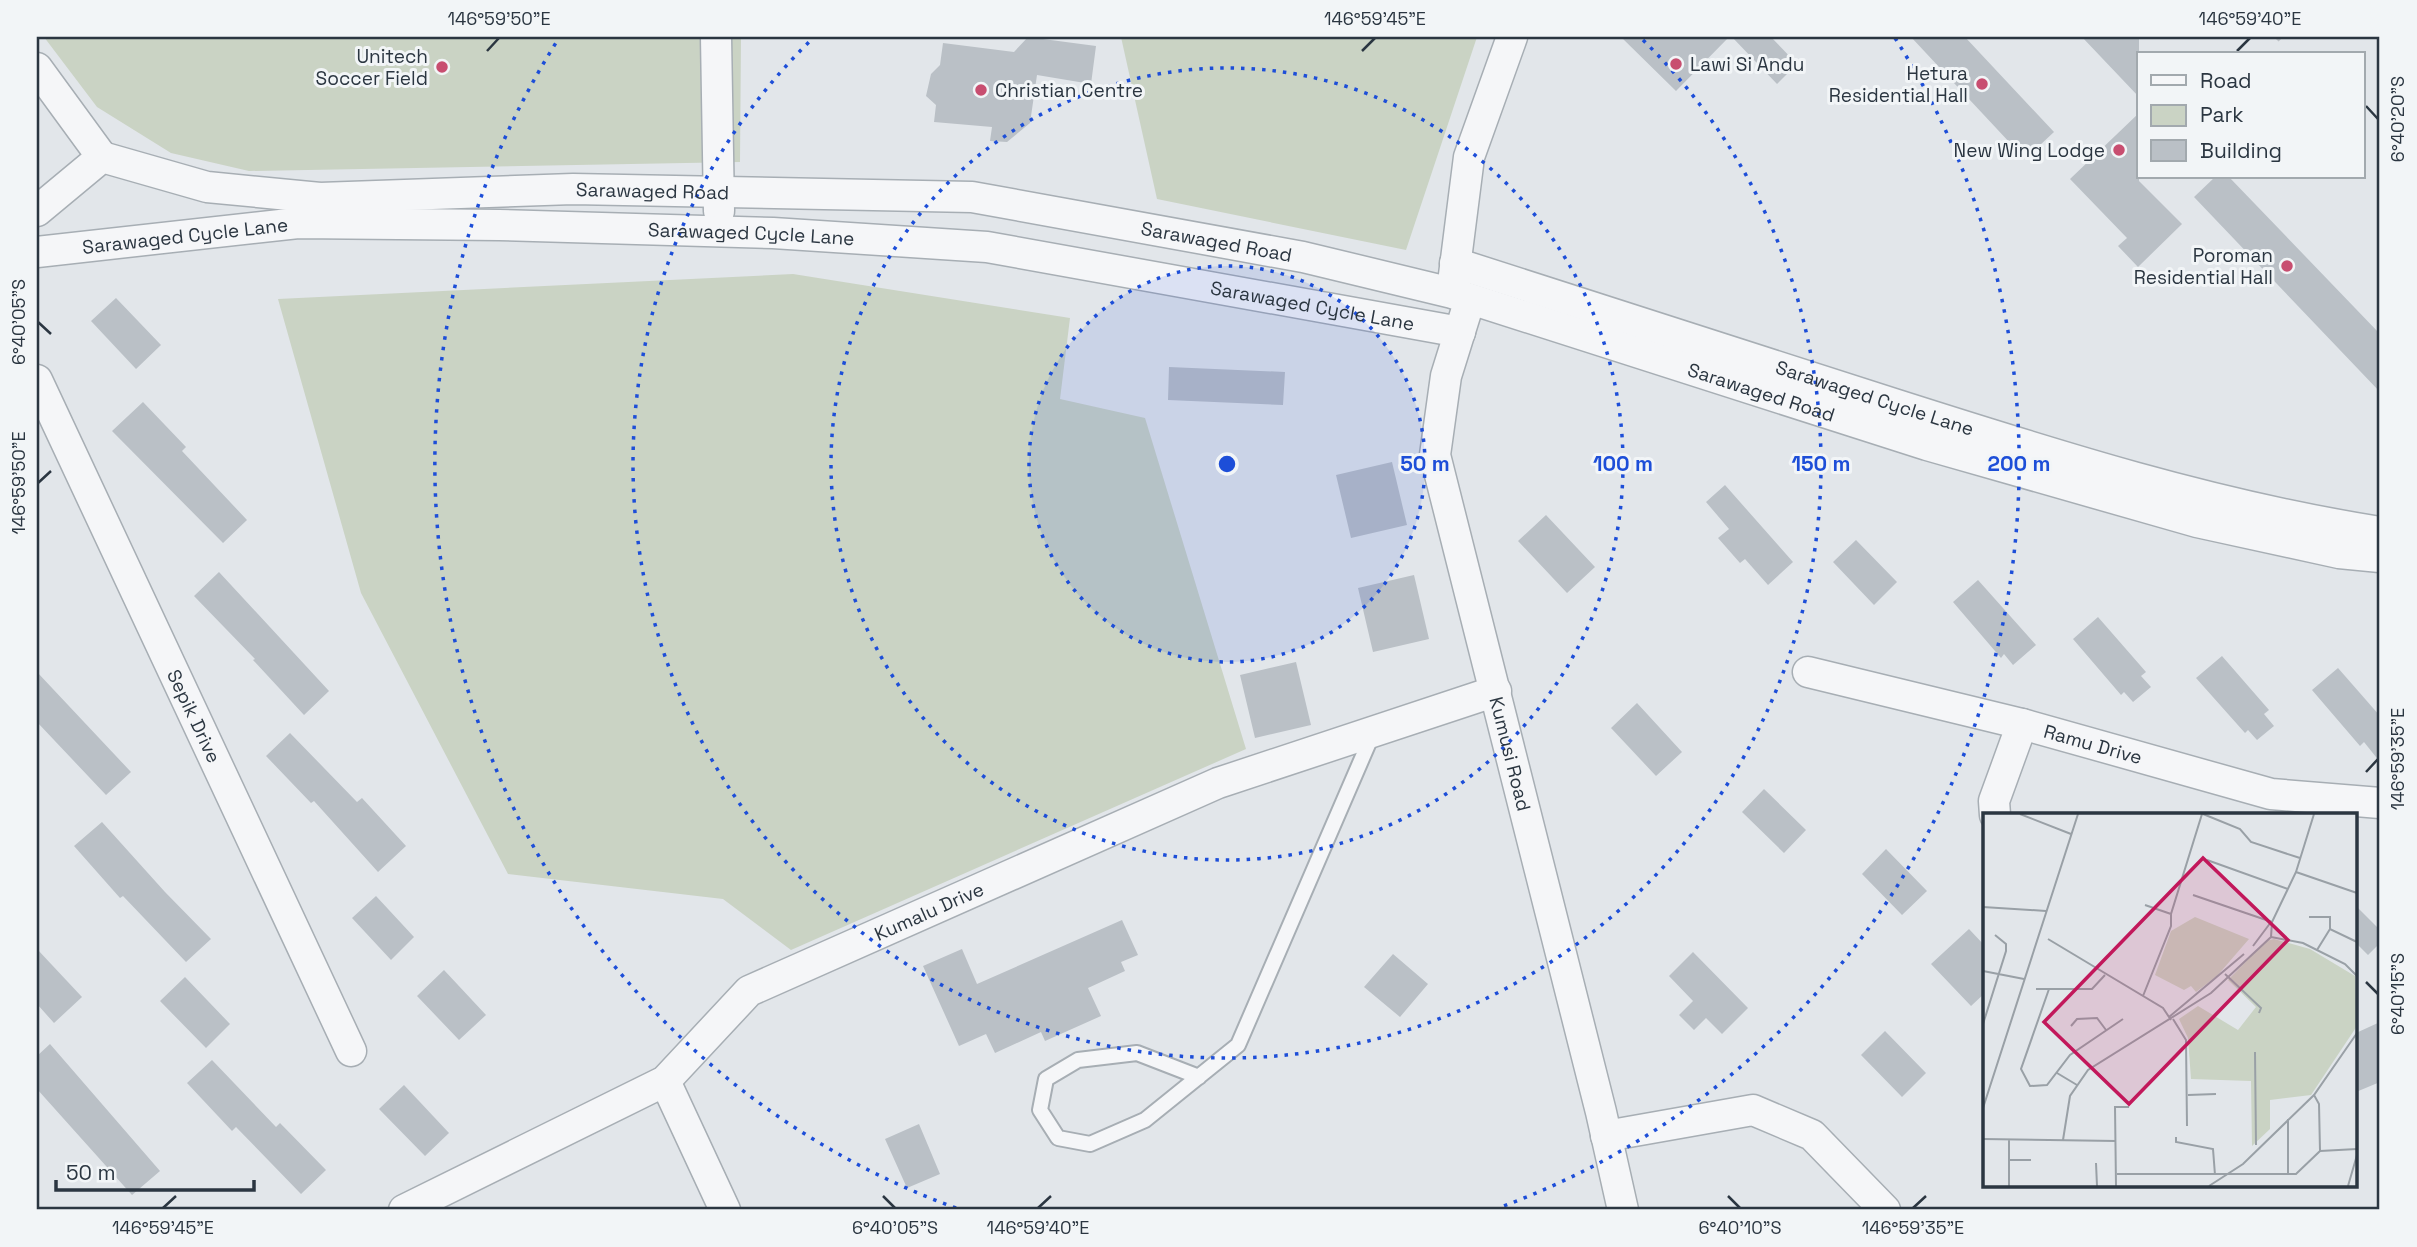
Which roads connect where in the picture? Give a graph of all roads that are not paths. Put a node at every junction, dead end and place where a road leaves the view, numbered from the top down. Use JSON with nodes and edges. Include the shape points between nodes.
{"nodes":[{"id":1,"x":716,"y":37,"type":"edge"},
{"id":2,"x":1512,"y":37,"type":"edge"},
{"id":3,"x":37,"y":68,"type":"edge"},
{"id":4,"x":102,"y":157,"type":"junction"},
{"id":5,"x":37,"y":211,"type":"edge"},
{"id":6,"x":719,"y":232,"type":"junction"},
{"id":7,"x":37,"y":252,"type":"edge"},
{"id":8,"x":1455,"y":263,"type":"junction"},
{"id":9,"x":1461,"y":296,"type":"junction"},
{"id":10,"x":1460,"y":332,"type":"junction"},
{"id":11,"x":37,"y":380,"type":"edge"},
{"id":12,"x":2380,"y":532,"type":"edge"},
{"id":13,"x":2380,"y":557,"type":"edge"},
{"id":14,"x":1808,"y":672,"type":"dead end"},
{"id":15,"x":1496,"y":691,"type":"junction"},
{"id":16,"x":2022,"y":724,"type":"junction"},
{"id":17,"x":1373,"y":732,"type":"junction"},
{"id":18,"x":2380,"y":803,"type":"edge"},
{"id":19,"x":1995,"y":813,"type":"edge"},
{"id":20,"x":351,"y":1051,"type":"dead end"},
{"id":21,"x":1199,"y":1077,"type":"junction"},
{"id":22,"x":665,"y":1081,"type":"junction"},
{"id":23,"x":1606,"y":1136,"type":"junction"},
{"id":24,"x":404,"y":1210,"type":"edge"},
{"id":25,"x":725,"y":1210,"type":"edge"},
{"id":26,"x":1622,"y":1210,"type":"edge"},
{"id":27,"x":1885,"y":1210,"type":"edge"}],
"edges":[{"from":1,"to":6,"type":"street"},
{"from":2,"to":8,"type":"street","name":"Kumusi Road","via":[[1468,157]]},
{"from":3,"to":4,"type":"street"},
{"from":4,"to":5,"type":"street"},
{"from":4,"to":9,"type":"street","name":"Sarawaged Road","via":[[206,187],[320,198],[573,189],[972,197],[1303,257]]},
{"from":6,"to":7,"type":"street","name":"Sarawaged Cycle Lane","via":[[298,223]]},
{"from":6,"to":10,"type":"street","name":"Sarawaged Cycle Lane","via":[[987,247]]},
{"from":8,"to":9,"type":"street","name":"Kumusi Road"},
{"from":8,"to":12,"type":"street","name":"Sarawaged Cycle Lane","via":[[2056,456],[2182,491]]},
{"from":9,"to":10,"type":"street","name":"Kumusi Road"},
{"from":9,"to":13,"type":"street","name":"Sarawaged Road","via":[[1927,445],[2197,522],[2339,553]]},
{"from":10,"to":15,"type":"street","name":"Kumusi Road","via":[[1446,376],[1435,455]]},
{"from":11,"to":20,"type":"street"},
{"from":14,"to":16,"type":"street","name":"Ramu Drive"},
{"from":15,"to":17,"type":"street","name":"Kumalu Drive"},
{"from":15,"to":23,"type":"street","name":"Kumusi Road"},
{"from":16,"to":18,"type":"street","name":"Ramu Drive","via":[[2271,794]]},
{"from":16,"to":19,"type":"street","via":[[1994,801]]},
{"from":17,"to":21,"type":"lane","via":[[1238,1045]]},
{"from":17,"to":22,"type":"street","name":"Kumalu Drive","via":[[1218,783],[749,991]]},
{"from":21,"to":21,"type":"lane","via":[[1145,1120],[1090,1144],[1058,1138],[1040,1110],[1046,1079],[1078,1060],[1137,1053]]},
{"from":22,"to":24,"type":"street","name":"Kumalu Drive"},
{"from":22,"to":25,"type":"street"},
{"from":23,"to":26,"type":"street","name":"Kumusi Road"},
{"from":23,"to":27,"type":"street","via":[[1753,1110],[1812,1135]]}]}
